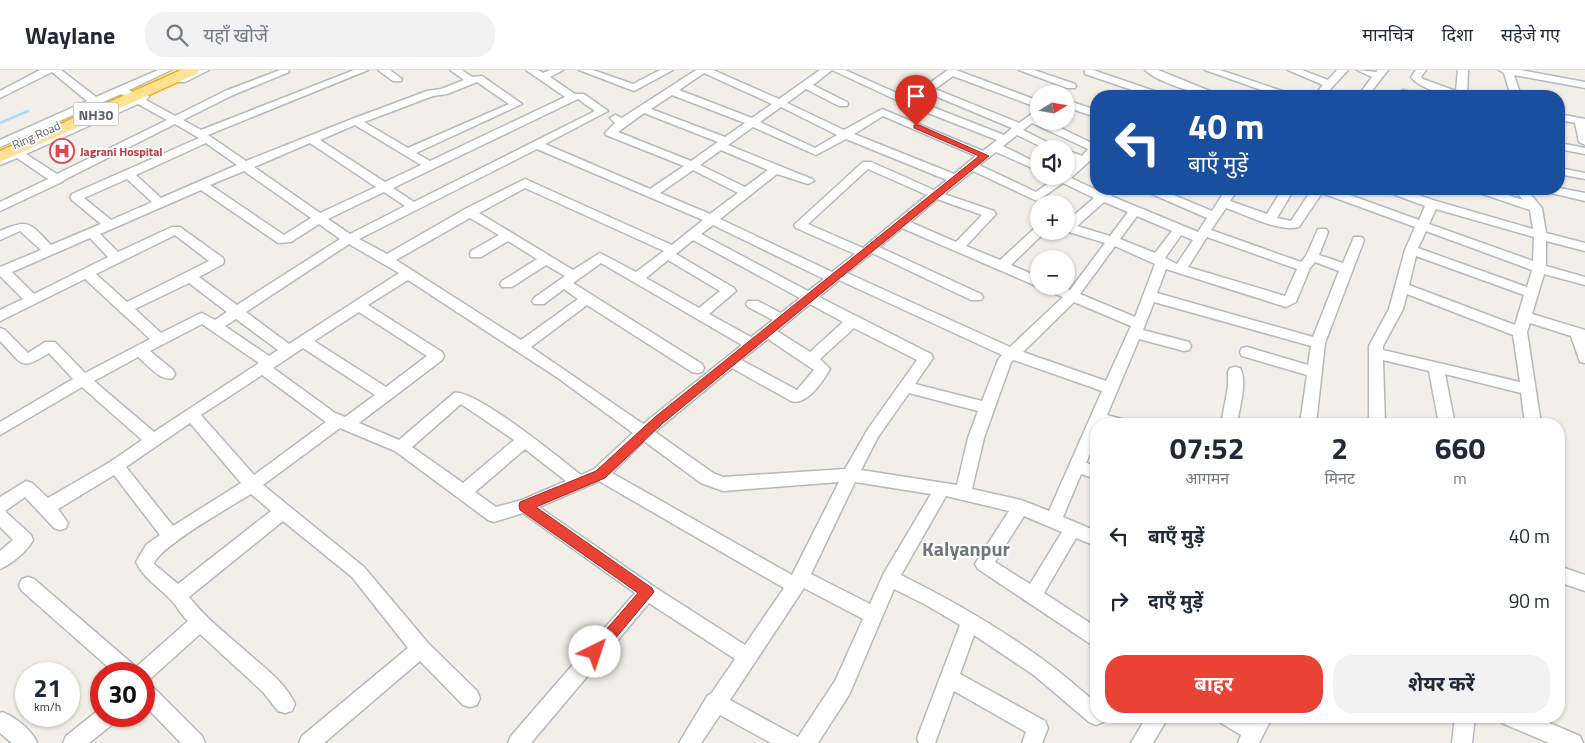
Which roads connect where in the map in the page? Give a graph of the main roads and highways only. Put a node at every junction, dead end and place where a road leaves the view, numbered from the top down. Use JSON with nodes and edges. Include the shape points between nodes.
{"nodes":[{"id":1,"x":181,"y":70,"type":"edge"},
{"id":2,"x":193,"y":70,"type":"edge"},
{"id":3,"x":156,"y":75,"type":"edge"},
{"id":4,"x":130,"y":95,"type":"junction"},
{"id":5,"x":0,"y":151,"type":"edge"},
{"id":6,"x":0,"y":157,"type":"edge"}],
"edges":[{"from":1,"to":3,"type":"highway","name":"Ring Road","number":"NH30"},
{"from":2,"to":4,"type":"highway","name":"Ring Road","number":"NH30"},
{"from":3,"to":4,"type":"highway","name":"Ring Road","number":"NH30"},
{"from":4,"to":5,"type":"highway","name":"Ring Road","number":"NH30"},
{"from":4,"to":6,"type":"highway","name":"Ring Road","number":"NH30"}]}
